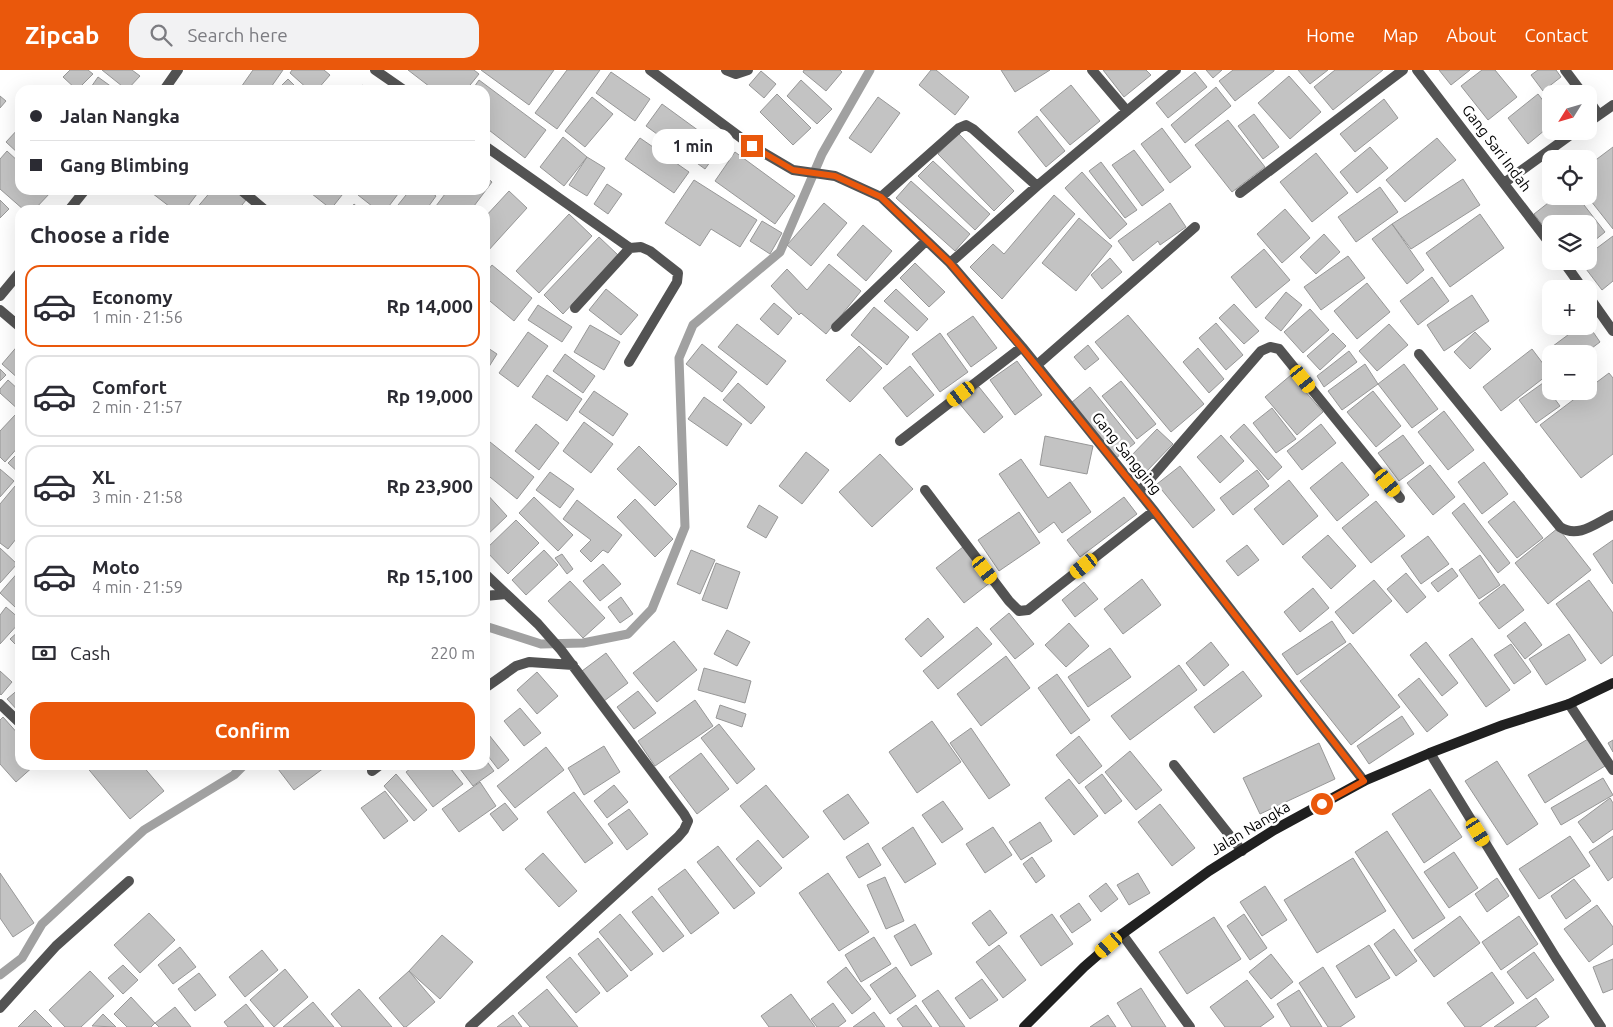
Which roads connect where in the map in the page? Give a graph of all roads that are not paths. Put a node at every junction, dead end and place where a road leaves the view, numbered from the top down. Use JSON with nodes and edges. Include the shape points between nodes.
{"nodes":[{"id":1,"x":178,"y":70,"type":"edge"},
{"id":2,"x":376,"y":70,"type":"edge"},
{"id":3,"x":650,"y":70,"type":"edge"},
{"id":4,"x":726,"y":70,"type":"edge"},
{"id":5,"x":748,"y":70,"type":"edge"},
{"id":6,"x":1092,"y":70,"type":"edge"},
{"id":7,"x":1176,"y":70,"type":"edge"},
{"id":8,"x":1403,"y":70,"type":"edge"},
{"id":9,"x":1417,"y":70,"type":"edge"},
{"id":10,"x":1565,"y":70,"type":"edge"},
{"id":11,"x":168,"y":85,"type":"edge"},
{"id":12,"x":397,"y":85,"type":"edge"},
{"id":13,"x":1576,"y":85,"type":"edge"},
{"id":14,"x":1613,"y":105,"type":"edge"},
{"id":15,"x":1127,"y":111,"type":"junction"},
{"id":16,"x":1598,"y":112,"type":"edge"},
{"id":17,"x":1600,"y":115,"type":"joint"},
{"id":18,"x":1564,"y":140,"type":"edge"},
{"id":19,"x":490,"y":150,"type":"edge"},
{"id":20,"x":1504,"y":183,"type":"junction"},
{"id":21,"x":1037,"y":186,"type":"junction"},
{"id":22,"x":1240,"y":193,"type":"dead end"},
{"id":23,"x":82,"y":195,"type":"edge"},
{"id":24,"x":248,"y":195,"type":"edge"},
{"id":25,"x":881,"y":197,"type":"junction"},
{"id":26,"x":73,"y":205,"type":"edge"},
{"id":27,"x":259,"y":205,"type":"edge"},
{"id":28,"x":1195,"y":227,"type":"dead end"},
{"id":29,"x":1542,"y":233,"type":"edge"},
{"id":30,"x":926,"y":241,"type":"junction"},
{"id":31,"x":630,"y":248,"type":"junction"},
{"id":32,"x":950,"y":263,"type":"junction"},
{"id":33,"x":15,"y":278,"type":"edge"},
{"id":34,"x":0,"y":296,"type":"edge"},
{"id":35,"x":575,"y":308,"type":"dead end"},
{"id":36,"x":1597,"y":308,"type":"edge"},
{"id":37,"x":0,"y":310,"type":"edge"},
{"id":38,"x":15,"y":323,"type":"edge"},
{"id":39,"x":836,"y":327,"type":"dead end"},
{"id":40,"x":1613,"y":331,"type":"edge"},
{"id":41,"x":1022,"y":348,"type":"junction"},
{"id":42,"x":1419,"y":354,"type":"dead end"},
{"id":43,"x":628,"y":362,"type":"dead end"},
{"id":44,"x":1036,"y":365,"type":"junction"},
{"id":45,"x":900,"y":441,"type":"dead end"},
{"id":46,"x":925,"y":490,"type":"dead end"},
{"id":47,"x":1139,"y":492,"type":"junction"},
{"id":48,"x":1400,"y":498,"type":"dead end"},
{"id":49,"x":1154,"y":511,"type":"junction"},
{"id":50,"x":1613,"y":515,"type":"edge"},
{"id":51,"x":490,"y":579,"type":"edge"},
{"id":52,"x":506,"y":594,"type":"junction"},
{"id":53,"x":490,"y":596,"type":"edge"},
{"id":54,"x":573,"y":665,"type":"junction"},
{"id":55,"x":1613,"y":683,"type":"edge"},
{"id":56,"x":490,"y":684,"type":"edge"},
{"id":57,"x":0,"y":704,"type":"edge"},
{"id":58,"x":1570,"y":704,"type":"junction"},
{"id":59,"x":15,"y":718,"type":"edge"},
{"id":60,"x":1430,"y":753,"type":"junction"},
{"id":61,"x":1174,"y":765,"type":"dead end"},
{"id":62,"x":1613,"y":770,"type":"edge"},
{"id":63,"x":1364,"y":781,"type":"junction"},
{"id":64,"x":1242,"y":850,"type":"junction"},
{"id":65,"x":129,"y":881,"type":"dead end"},
{"id":66,"x":1122,"y":934,"type":"junction"},
{"id":67,"x":0,"y":1008,"type":"edge"},
{"id":68,"x":470,"y":1027,"type":"edge"},
{"id":69,"x":1024,"y":1027,"type":"edge"},
{"id":70,"x":1190,"y":1027,"type":"edge"},
{"id":71,"x":1601,"y":1027,"type":"edge"}],
"edges":[{"from":1,"to":11,"type":"street"},
{"from":2,"to":12,"type":"street"},
{"from":3,"to":25,"type":"street","name":"Gang Sangging","via":[[752,146],[793,170],[835,176]]},
{"from":4,"to":5,"type":"street","via":[[736,74]]},
{"from":6,"to":15,"type":"street"},
{"from":7,"to":15,"type":"street"},
{"from":8,"to":22,"type":"street"},
{"from":9,"to":20,"type":"street","name":"Gang Sari Indah"},
{"from":10,"to":13,"type":"street"},
{"from":14,"to":17,"type":"street"},
{"from":15,"to":21,"type":"street"},
{"from":16,"to":17,"type":"street"},
{"from":18,"to":20,"type":"street"},
{"from":19,"to":31,"type":"street"},
{"from":20,"to":29,"type":"street","name":"Gang Sari Indah"},
{"from":21,"to":25,"type":"street","via":[[966,125]]},
{"from":21,"to":32,"type":"street"},
{"from":23,"to":26,"type":"street"},
{"from":24,"to":27,"type":"street"},
{"from":25,"to":30,"type":"street","name":"Gang Sangging"},
{"from":28,"to":44,"type":"street"},
{"from":30,"to":32,"type":"street","name":"Gang Sangging"},
{"from":30,"to":39,"type":"street"},
{"from":31,"to":35,"type":"street"},
{"from":31,"to":43,"type":"street","via":[[641,247],[650,251],[676,270],[678,282]]},
{"from":32,"to":41,"type":"street","name":"Gang Sangging"},
{"from":33,"to":34,"type":"street"},
{"from":36,"to":40,"type":"street"},
{"from":37,"to":38,"type":"street"},
{"from":41,"to":44,"type":"street","name":"Gang Sangging"},
{"from":41,"to":45,"type":"street"},
{"from":42,"to":50,"type":"street","via":[[1560,527],[1579,532]]},
{"from":44,"to":47,"type":"street","name":"Gang Sangging"},
{"from":46,"to":49,"type":"street","via":[[1019,611],[1028,610]]},
{"from":47,"to":48,"type":"street","via":[[1261,351],[1270,347],[1279,349]]},
{"from":47,"to":49,"type":"street","name":"Gang Sangging"},
{"from":49,"to":63,"type":"street","name":"Gang Sangging"},
{"from":51,"to":52,"type":"street"},
{"from":52,"to":53,"type":"street"},
{"from":52,"to":54,"type":"street","via":[[538,624]]},
{"from":54,"to":56,"type":"street","via":[[529,662],[516,666]]},
{"from":54,"to":68,"type":"street","via":[[688,822],[678,838]]},
{"from":55,"to":58,"type":"main road","name":"Jalan Nangka"},
{"from":57,"to":59,"type":"street"},
{"from":58,"to":60,"type":"main road","name":"Jalan Nangka"},
{"from":58,"to":62,"type":"street"},
{"from":60,"to":63,"type":"main road","name":"Jalan Nangka"},
{"from":60,"to":71,"type":"street"},
{"from":61,"to":64,"type":"street"},
{"from":63,"to":64,"type":"main road","name":"Jalan Nangka"},
{"from":64,"to":66,"type":"main road","name":"Jalan Nangka"},
{"from":65,"to":67,"type":"street","via":[[56,946]]},
{"from":66,"to":69,"type":"main road","name":"Jalan Nangka"},
{"from":66,"to":70,"type":"street"}]}
